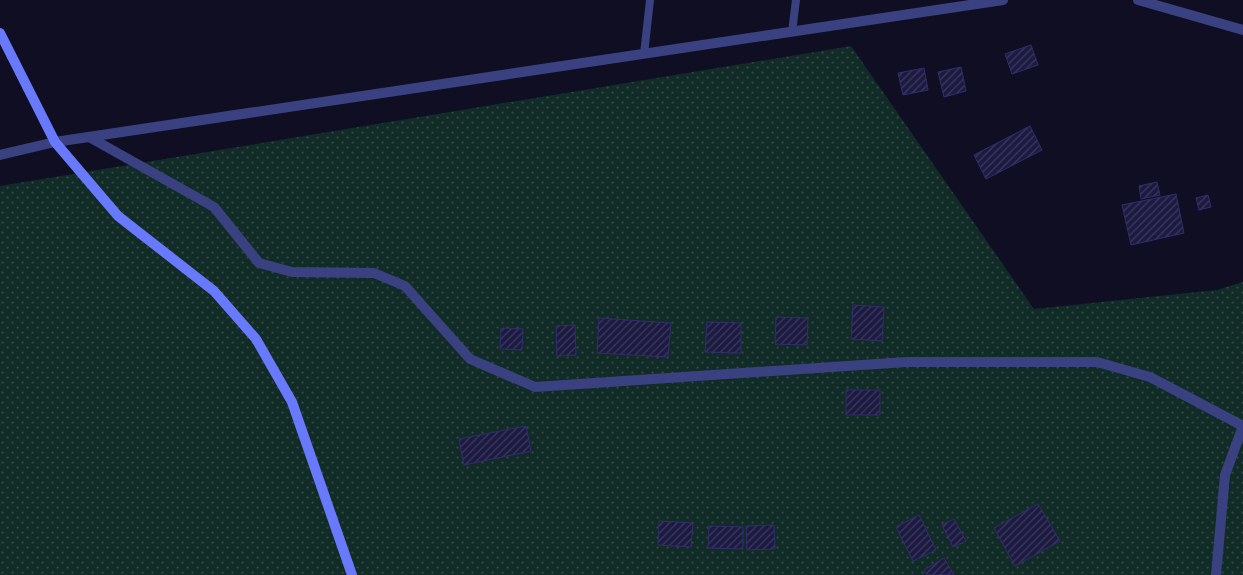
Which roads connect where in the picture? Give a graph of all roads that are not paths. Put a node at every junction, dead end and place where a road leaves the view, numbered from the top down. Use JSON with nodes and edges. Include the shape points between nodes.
{"nodes":[{"id":1,"x":650,"y":0,"type":"edge"},
{"id":2,"x":796,"y":0,"type":"edge"},
{"id":3,"x":1003,"y":0,"type":"edge"},
{"id":4,"x":1138,"y":0,"type":"edge"},
{"id":5,"x":1243,"y":30,"type":"edge"},
{"id":6,"x":792,"y":32,"type":"junction"},
{"id":7,"x":0,"y":33,"type":"edge"},
{"id":8,"x":644,"y":54,"type":"junction"},
{"id":9,"x":89,"y":137,"type":"junction"},
{"id":10,"x":55,"y":142,"type":"junction"},
{"id":11,"x":0,"y":155,"type":"edge"},
{"id":12,"x":1243,"y":426,"type":"edge"},
{"id":13,"x":352,"y":575,"type":"edge"},
{"id":14,"x":1216,"y":575,"type":"edge"}],
"edges":[{"from":1,"to":8,"type":"lane"},
{"from":2,"to":6,"type":"lane"},
{"from":3,"to":6,"type":"street"},
{"from":4,"to":5,"type":"street"},
{"from":6,"to":8,"type":"street"},
{"from":7,"to":10,"type":"main road"},
{"from":8,"to":9,"type":"street"},
{"from":9,"to":10,"type":"street"},
{"from":9,"to":12,"type":"street","via":[[214,207],[259,263],[292,272],[374,273],[405,286],[470,359],[535,387],[906,362],[1097,362],[1150,378]]},
{"from":10,"to":11,"type":"street"},
{"from":10,"to":13,"type":"main road","via":[[118,216],[214,291],[256,339],[292,402]]},
{"from":12,"to":14,"type":"street","via":[[1225,475]]}]}
